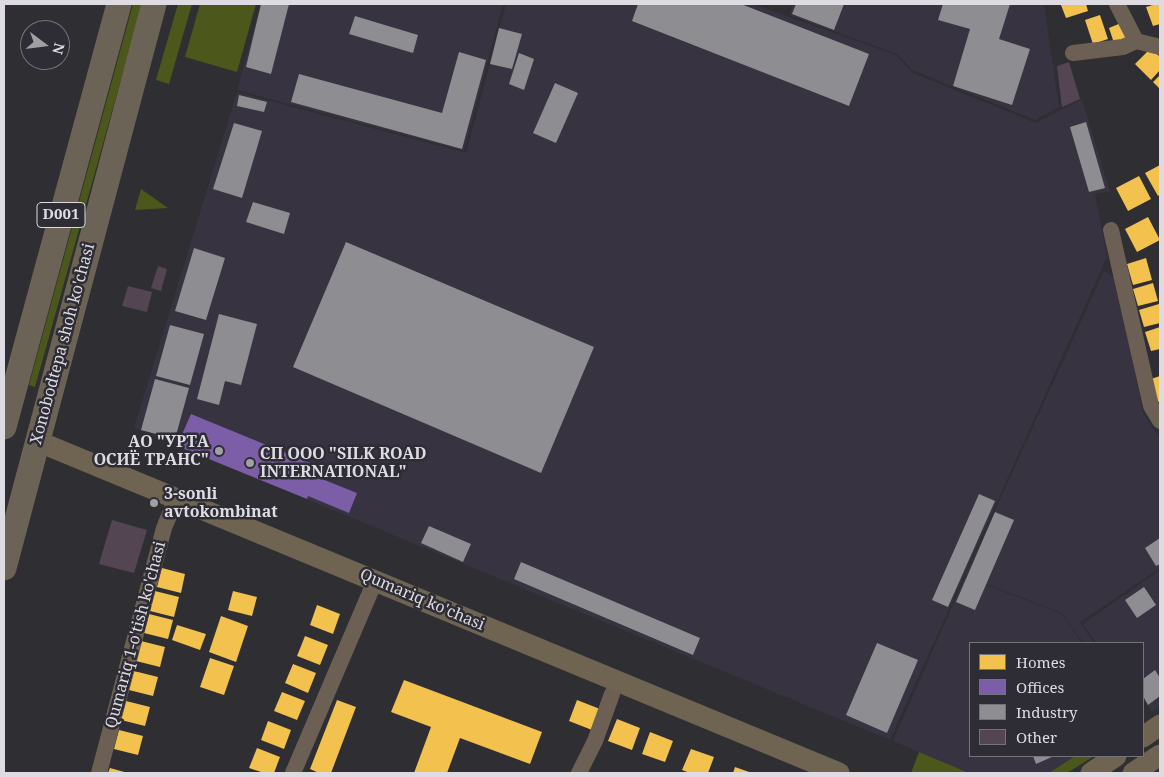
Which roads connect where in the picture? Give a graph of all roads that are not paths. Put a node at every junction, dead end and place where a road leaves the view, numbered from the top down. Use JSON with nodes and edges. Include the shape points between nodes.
{"nodes":[{"id":1,"x":119,"y":4,"type":"edge"},
{"id":2,"x":154,"y":4,"type":"edge"},
{"id":3,"x":1117,"y":4,"type":"edge"},
{"id":4,"x":1136,"y":41,"type":"junction"},
{"id":5,"x":1160,"y":47,"type":"edge"},
{"id":6,"x":1073,"y":53,"type":"dead end"},
{"id":7,"x":1111,"y":230,"type":"dead end"},
{"id":8,"x":1160,"y":421,"type":"edge"},
{"id":9,"x":4,"y":427,"type":"edge"},
{"id":10,"x":4,"y":434,"type":"edge"},
{"id":11,"x":35,"y":446,"type":"junction"},
{"id":12,"x":174,"y":504,"type":"junction"},
{"id":13,"x":4,"y":568,"type":"edge"},
{"id":14,"x":373,"y":587,"type":"junction"},
{"id":15,"x":612,"y":694,"type":"junction"},
{"id":16,"x":1160,"y":725,"type":"edge"},
{"id":17,"x":1144,"y":736,"type":"edge"},
{"id":18,"x":1160,"y":755,"type":"edge"},
{"id":19,"x":1115,"y":757,"type":"edge"},
{"id":20,"x":99,"y":773,"type":"edge"},
{"id":21,"x":293,"y":773,"type":"edge"},
{"id":22,"x":579,"y":773,"type":"edge"},
{"id":23,"x":804,"y":773,"type":"edge"},
{"id":24,"x":836,"y":773,"type":"edge"},
{"id":25,"x":1091,"y":773,"type":"edge"},
{"id":26,"x":1133,"y":773,"type":"edge"}],
"edges":[{"from":1,"to":9,"type":"highway","number":"D001"},
{"from":2,"to":11,"type":"highway","name":"Xonobodtepa shoh ko'chasi","number":"D001"},
{"from":3,"to":4,"type":"street"},
{"from":4,"to":5,"type":"street"},
{"from":4,"to":6,"type":"street","via":[[1123,47]]},
{"from":7,"to":8,"type":"street","via":[[1151,406]]},
{"from":10,"to":11,"type":"highway","name":"Qumariq ko'chasi"},
{"from":11,"to":12,"type":"main road","name":"Qumariq ko'chasi"},
{"from":11,"to":13,"type":"highway","name":"Xonobodtepa shoh ko'chasi","number":"D001"},
{"from":12,"to":14,"type":"main road","name":"Qumariq ko'chasi"},
{"from":12,"to":20,"type":"street","name":"Qumariq 1-o'tish ko'chasi","via":[[164,528]]},
{"from":14,"to":15,"type":"main road","name":"Qumariq ko'chasi"},
{"from":14,"to":21,"type":"street"},
{"from":14,"to":24,"type":"main road","name":"Qumariq ko'chasi"},
{"from":15,"to":22,"type":"street","via":[[595,742]]},
{"from":15,"to":23,"type":"main road","name":"Qumariq ko'chasi"},
{"from":16,"to":17,"type":"main road"},
{"from":18,"to":26,"type":"main road"},
{"from":19,"to":25,"type":"main road"}]}
